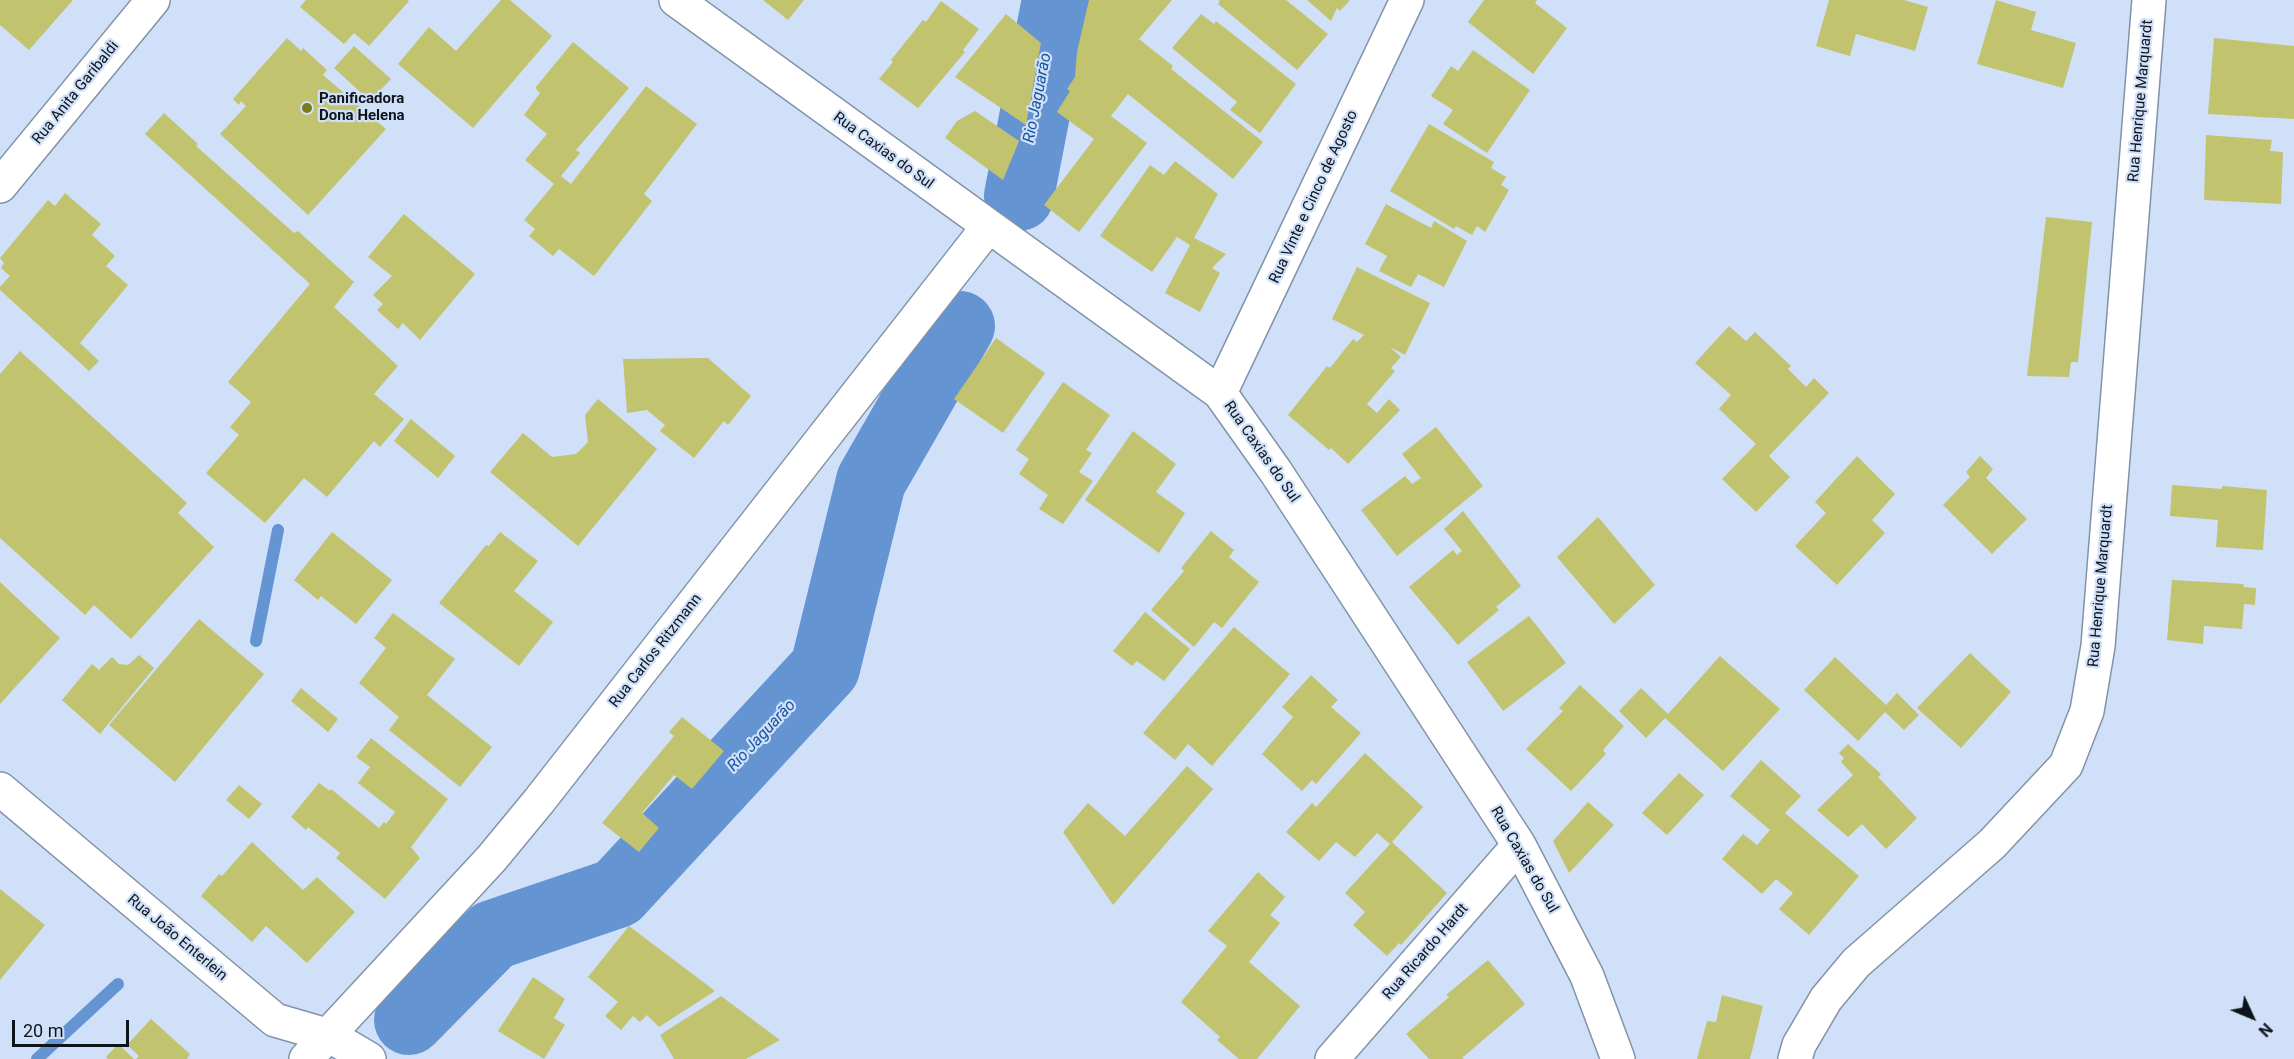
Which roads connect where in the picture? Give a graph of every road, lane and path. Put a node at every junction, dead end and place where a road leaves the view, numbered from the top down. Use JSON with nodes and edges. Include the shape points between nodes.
{"nodes":[{"id":1,"x":153,"y":0,"type":"edge"},
{"id":2,"x":676,"y":0,"type":"edge"},
{"id":3,"x":1407,"y":0,"type":"edge"},
{"id":4,"x":2149,"y":0,"type":"edge"},
{"id":5,"x":0,"y":186,"type":"edge"},
{"id":6,"x":988,"y":227,"type":"junction"},
{"id":7,"x":1221,"y":393,"type":"junction"},
{"id":8,"x":0,"y":789,"type":"edge"},
{"id":9,"x":1519,"y":845,"type":"junction"},
{"id":10,"x":330,"y":1036,"type":"junction"},
{"id":11,"x":306,"y":1059,"type":"edge"},
{"id":12,"x":369,"y":1059,"type":"edge"},
{"id":13,"x":1332,"y":1059,"type":"edge"},
{"id":14,"x":1618,"y":1059,"type":"edge"},
{"id":15,"x":1795,"y":1059,"type":"edge"}],
"edges":[{"from":1,"to":5,"type":"street","name":"Rua Anita Garibaldi"},
{"from":2,"to":6,"type":"street","name":"Rua Caxias do Sul"},
{"from":3,"to":7,"type":"street","name":"Rua Vinte e Cinco de Agosto"},
{"from":4,"to":15,"type":"street","name":"Rua Henrique Marquardt","via":[[2098,646],[2087,711],[2066,765],[1992,844],[1856,963],[1826,999]]},
{"from":6,"to":7,"type":"street","name":"Rua Caxias do Sul"},
{"from":6,"to":10,"type":"street","name":"Rua Carlos Ritzmann","via":[[539,801]]},
{"from":7,"to":9,"type":"street","name":"Rua Caxias do Sul"},
{"from":8,"to":10,"type":"street","name":"Rua João Enterlein","via":[[275,1020]]},
{"from":9,"to":13,"type":"street","name":"Rua Ricardo Hardt"},
{"from":9,"to":14,"type":"street","name":"Rua Caxias do Sul","via":[[1587,976]]},
{"from":10,"to":11,"type":"street","name":"Rua Carlos Ritzmann"},
{"from":10,"to":12,"type":"street","name":"Rua João Enterlein"}]}
